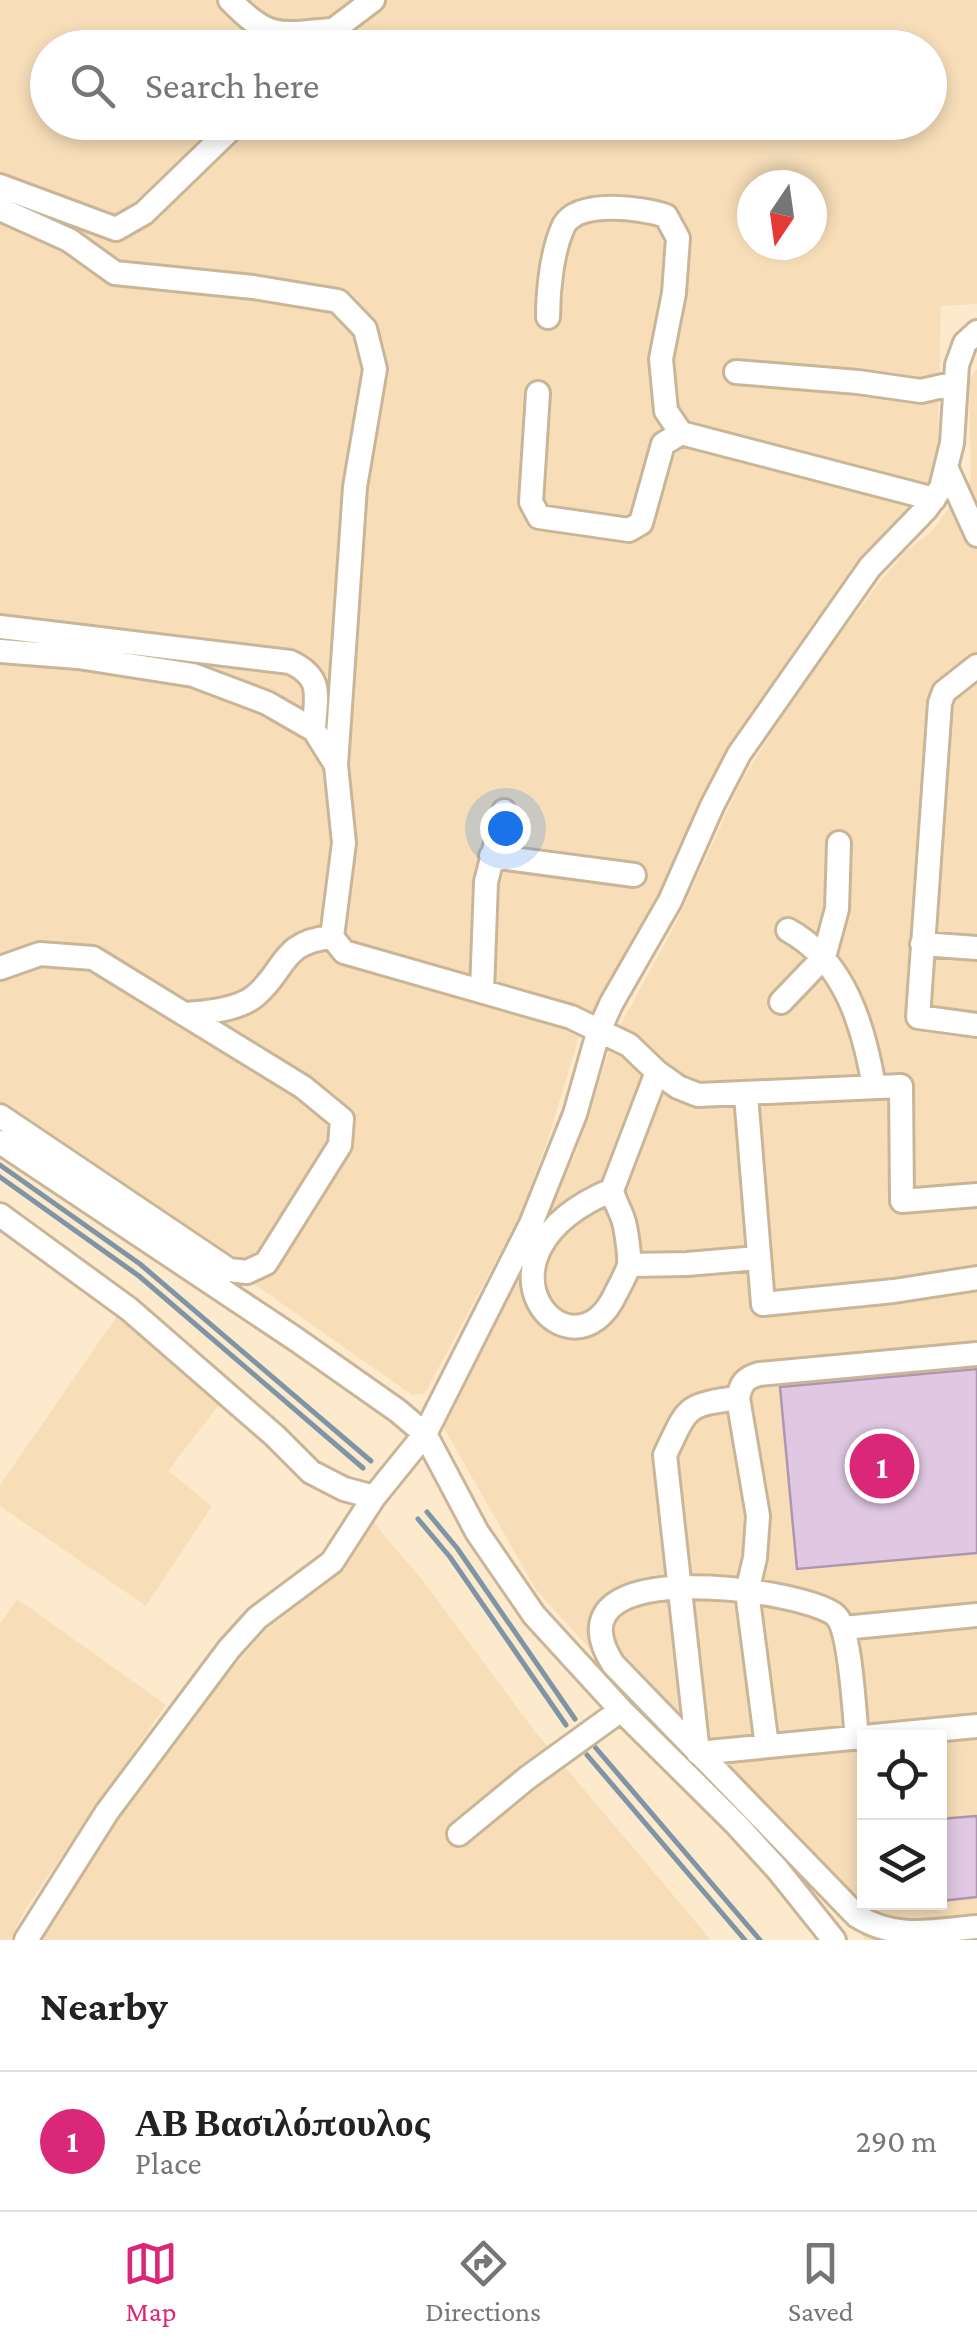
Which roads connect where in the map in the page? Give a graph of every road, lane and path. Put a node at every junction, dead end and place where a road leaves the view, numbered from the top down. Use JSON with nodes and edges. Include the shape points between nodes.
{"nodes":[{"id":1,"x":230,"y":0,"type":"edge"},
{"id":2,"x":372,"y":0,"type":"edge"},
{"id":3,"x":266,"y":30,"type":"edge"},
{"id":4,"x":330,"y":30,"type":"edge"},
{"id":5,"x":219,"y":140,"type":"edge"},
{"id":6,"x":0,"y":186,"type":"edge"},
{"id":7,"x":0,"y":209,"type":"edge"},
{"id":8,"x":548,"y":317,"type":"dead end"},
{"id":9,"x":977,"y":332,"type":"edge"},
{"id":10,"x":736,"y":372,"type":"dead end"},
{"id":11,"x":956,"y":383,"type":"junction"},
{"id":12,"x":538,"y":393,"type":"dead end"},
{"id":13,"x":681,"y":433,"type":"junction"},
{"id":14,"x":948,"y":469,"type":"junction"},
{"id":15,"x":934,"y":498,"type":"junction"},
{"id":16,"x":977,"y":535,"type":"edge"},
{"id":17,"x":0,"y":626,"type":"edge"},
{"id":18,"x":0,"y":651,"type":"edge"},
{"id":19,"x":977,"y":666,"type":"edge"},
{"id":20,"x":314,"y":730,"type":"junction"},
{"id":21,"x":336,"y":765,"type":"junction"},
{"id":22,"x":504,"y":811,"type":"dead end"},
{"id":23,"x":839,"y":842,"type":"dead end"},
{"id":24,"x":492,"y":856,"type":"junction"},
{"id":25,"x":634,"y":875,"type":"dead end"},
{"id":26,"x":788,"y":930,"type":"dead end"},
{"id":27,"x":332,"y":937,"type":"junction"},
{"id":28,"x":922,"y":944,"type":"junction"},
{"id":29,"x":977,"y":948,"type":"edge"},
{"id":30,"x":824,"y":957,"type":"junction"},
{"id":31,"x":0,"y":968,"type":"edge"},
{"id":32,"x":482,"y":991,"type":"junction"},
{"id":33,"x":781,"y":1002,"type":"dead end"},
{"id":34,"x":187,"y":1014,"type":"junction"},
{"id":35,"x":977,"y":1025,"type":"edge"},
{"id":36,"x":598,"y":1032,"type":"junction"},
{"id":37,"x":657,"y":1072,"type":"junction"},
{"id":38,"x":874,"y":1088,"type":"junction"},
{"id":39,"x":746,"y":1095,"type":"junction"},
{"id":40,"x":0,"y":1116,"type":"edge"},
{"id":41,"x":0,"y":1142,"type":"edge"},
{"id":42,"x":612,"y":1190,"type":"junction"},
{"id":43,"x":977,"y":1195,"type":"edge"},
{"id":44,"x":0,"y":1215,"type":"edge"},
{"id":45,"x":758,"y":1258,"type":"junction"},
{"id":46,"x":629,"y":1264,"type":"junction"},
{"id":47,"x":977,"y":1278,"type":"edge"},
{"id":48,"x":977,"y":1354,"type":"edge"},
{"id":49,"x":738,"y":1398,"type":"junction"},
{"id":50,"x":425,"y":1434,"type":"junction"},
{"id":51,"x":374,"y":1497,"type":"junction"},
{"id":52,"x":680,"y":1589,"type":"junction"},
{"id":53,"x":747,"y":1592,"type":"junction"},
{"id":54,"x":977,"y":1614,"type":"edge"},
{"id":55,"x":844,"y":1628,"type":"junction"},
{"id":56,"x":613,"y":1664,"type":"junction"},
{"id":57,"x":600,"y":1684,"type":"junction"},
{"id":58,"x":621,"y":1710,"type":"junction"},
{"id":59,"x":977,"y":1726,"type":"edge"},
{"id":60,"x":937,"y":1730,"type":"edge"},
{"id":61,"x":857,"y":1738,"type":"joint"},
{"id":62,"x":767,"y":1746,"type":"junction"},
{"id":63,"x":698,"y":1752,"type":"junction"},
{"id":64,"x":459,"y":1834,"type":"dead end"},
{"id":65,"x":977,"y":1927,"type":"edge"},
{"id":66,"x":26,"y":1940,"type":"edge"},
{"id":67,"x":834,"y":1940,"type":"edge"}],
"edges":[{"from":1,"to":3,"type":"street"},
{"from":2,"to":4,"type":"street"},
{"from":5,"to":6,"type":"street","via":[[144,213],[116,229]]},
{"from":7,"to":21,"type":"street","via":[[69,240],[116,274],[338,301],[365,329],[375,369],[355,486]]},
{"from":8,"to":13,"type":"street","via":[[548,286],[565,223],[581,211],[640,207],[666,216],[678,238],[661,359],[666,410]]},
{"from":9,"to":11,"type":"street","via":[[966,343]]},
{"from":10,"to":11,"type":"street","via":[[921,392]]},
{"from":11,"to":14,"type":"street"},
{"from":12,"to":13,"type":"street","via":[[530,502],[540,517],[629,530],[642,523],[664,444]]},
{"from":13,"to":15,"type":"street"},
{"from":14,"to":15,"type":"street"},
{"from":14,"to":16,"type":"street"},
{"from":15,"to":36,"type":"street","via":[[870,567],[739,754]]},
{"from":17,"to":20,"type":"street","via":[[290,662],[307,670],[316,685]]},
{"from":18,"to":20,"type":"street","via":[[194,675]]},
{"from":19,"to":28,"type":"street","via":[[940,703]]},
{"from":20,"to":21,"type":"street"},
{"from":21,"to":27,"type":"street","via":[[344,843]]},
{"from":22,"to":24,"type":"street"},
{"from":23,"to":30,"type":"street","via":[[836,909]]},
{"from":24,"to":25,"type":"street"},
{"from":24,"to":32,"type":"street","via":[[482,917]]},
{"from":26,"to":30,"type":"street"},
{"from":27,"to":32,"type":"street","via":[[344,952]]},
{"from":27,"to":34,"type":"street","via":[[309,939],[290,952],[253,998]]},
{"from":28,"to":29,"type":"street"},
{"from":28,"to":35,"type":"street","via":[[918,1017]]},
{"from":30,"to":33,"type":"street"},
{"from":30,"to":38,"type":"street","via":[[858,1013]]},
{"from":31,"to":34,"type":"street","via":[[40,954],[93,958]]},
{"from":32,"to":36,"type":"street","via":[[572,1017]]},
{"from":34,"to":40,"type":"street","via":[[342,1119],[340,1144],[266,1262],[246,1272],[230,1270]]},
{"from":36,"to":37,"type":"street","via":[[629,1045]]},
{"from":36,"to":50,"type":"street","via":[[575,1114],[531,1224]]},
{"from":37,"to":39,"type":"street","via":[[698,1095]]},
{"from":37,"to":42,"type":"street"},
{"from":38,"to":39,"type":"street"},
{"from":38,"to":43,"type":"street","via":[[901,1086],[902,1201]]},
{"from":39,"to":45,"type":"street"},
{"from":41,"to":50,"type":"street"},
{"from":42,"to":46,"type":"street"},
{"from":42,"to":46,"type":"street","via":[[553,1229],[530,1279],[548,1318],[568,1327],[606,1312]]},
{"from":44,"to":51,"type":"street","via":[[128,1309],[311,1472]]},
{"from":45,"to":46,"type":"street"},
{"from":45,"to":47,"type":"street","via":[[763,1304]]},
{"from":48,"to":49,"type":"street","via":[[759,1374],[746,1378]]},
{"from":49,"to":52,"type":"street","via":[[692,1406],[665,1455]]},
{"from":49,"to":53,"type":"street","via":[[758,1516]]},
{"from":50,"to":51,"type":"street"},
{"from":50,"to":57,"type":"street","via":[[510,1584]]},
{"from":51,"to":66,"type":"street","via":[[332,1562],[257,1618],[229,1649],[107,1812]]},
{"from":52,"to":53,"type":"street"},
{"from":52,"to":56,"type":"street","via":[[638,1592],[606,1610],[599,1628]]},
{"from":52,"to":63,"type":"street"},
{"from":53,"to":55,"type":"street","via":[[821,1605]]},
{"from":53,"to":62,"type":"street"},
{"from":54,"to":55,"type":"street"},
{"from":55,"to":61,"type":"street"},
{"from":56,"to":57,"type":"street"},
{"from":56,"to":63,"type":"street"},
{"from":57,"to":58,"type":"street"},
{"from":58,"to":64,"type":"street"},
{"from":58,"to":67,"type":"street","via":[[736,1824]]},
{"from":59,"to":60,"type":"street"},
{"from":61,"to":62,"type":"street"},
{"from":62,"to":63,"type":"street"},
{"from":63,"to":65,"type":"street","via":[[874,1929],[896,1935]]}]}
